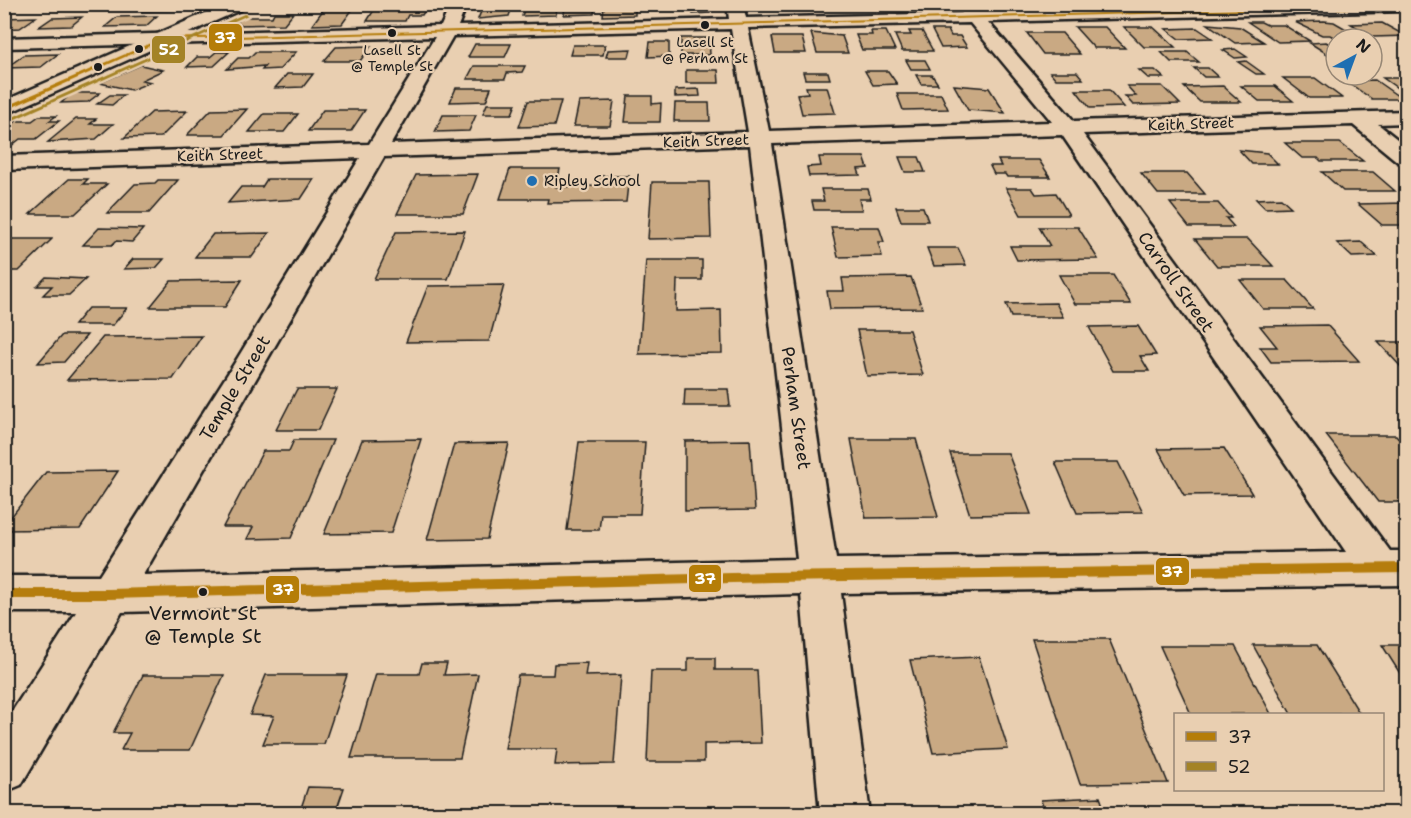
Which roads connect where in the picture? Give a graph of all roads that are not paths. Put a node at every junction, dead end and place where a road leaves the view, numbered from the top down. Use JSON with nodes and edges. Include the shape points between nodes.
{"nodes":[{"id":1,"x":241,"y":4,"type":"edge"},
{"id":2,"x":1407,"y":6,"type":"edge"},
{"id":3,"x":1199,"y":8,"type":"edge"},
{"id":4,"x":969,"y":11,"type":"edge"},
{"id":5,"x":737,"y":14,"type":"edge"},
{"id":6,"x":453,"y":18,"type":"edge"},
{"id":7,"x":162,"y":39,"type":"junction"},
{"id":8,"x":4,"y":43,"type":"edge"},
{"id":9,"x":4,"y":109,"type":"edge"},
{"id":10,"x":1407,"y":117,"type":"edge"},
{"id":11,"x":1358,"y":119,"type":"junction"},
{"id":12,"x":1067,"y":127,"type":"junction"},
{"id":13,"x":760,"y":139,"type":"junction"},
{"id":14,"x":377,"y":150,"type":"junction"},
{"id":15,"x":1407,"y":157,"type":"edge"},
{"id":16,"x":8,"y":173,"type":"edge"},
{"id":17,"x":1393,"y":567,"type":"edge"},
{"id":18,"x":819,"y":577,"type":"junction"},
{"id":19,"x":4,"y":594,"type":"edge"},
{"id":20,"x":109,"y":594,"type":"junction"},
{"id":21,"x":4,"y":768,"type":"edge"},
{"id":22,"x":845,"y":813,"type":"edge"}],
"edges":[{"from":1,"to":7,"type":"street"},
{"from":2,"to":3,"type":"street"},
{"from":3,"to":4,"type":"street"},
{"from":4,"to":5,"type":"street"},
{"from":4,"to":12,"type":"street","name":"Carroll Street"},
{"from":5,"to":6,"type":"street"},
{"from":5,"to":13,"type":"street","name":"Perham Street"},
{"from":6,"to":7,"type":"street"},
{"from":6,"to":14,"type":"street","name":"Temple Street"},
{"from":7,"to":8,"type":"street"},
{"from":7,"to":9,"type":"street"},
{"from":10,"to":11,"type":"street","name":"Keith Street"},
{"from":11,"to":12,"type":"street","name":"Keith Street"},
{"from":11,"to":15,"type":"street"},
{"from":12,"to":13,"type":"street","name":"Keith Street"},
{"from":12,"to":17,"type":"street","name":"Carroll Street"},
{"from":13,"to":14,"type":"street","name":"Keith Street"},
{"from":13,"to":18,"type":"street","name":"Perham Street"},
{"from":14,"to":16,"type":"street","name":"Keith Street","via":[[37,161]]},
{"from":14,"to":20,"type":"street","name":"Temple Street"},
{"from":17,"to":18,"type":"street"},
{"from":18,"to":20,"type":"street"},
{"from":18,"to":22,"type":"street","name":"Perham Street"},
{"from":19,"to":20,"type":"street"},
{"from":20,"to":21,"type":"street","name":"Temple Street"}]}
